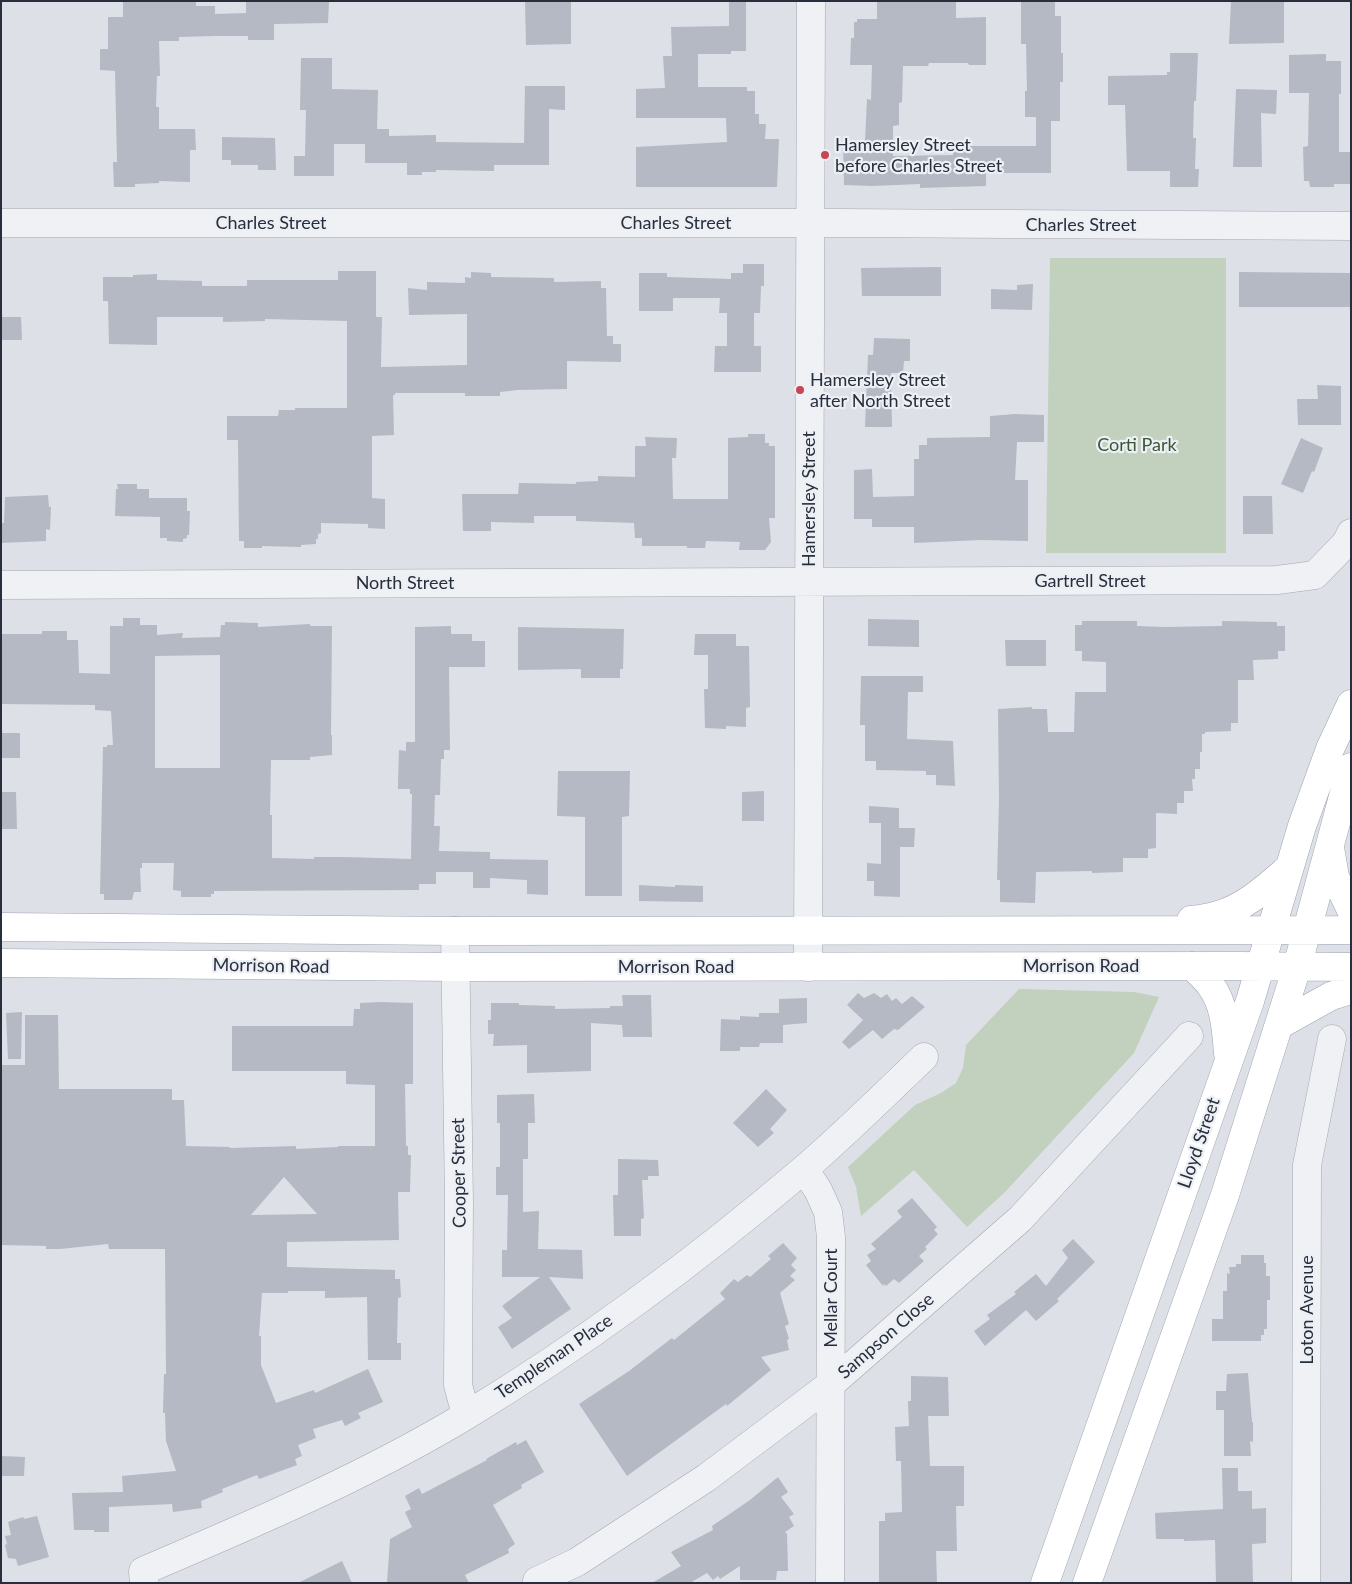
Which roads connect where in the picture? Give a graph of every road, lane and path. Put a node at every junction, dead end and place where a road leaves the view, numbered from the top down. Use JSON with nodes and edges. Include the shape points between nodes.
{"nodes":[{"id":1,"x":811,"y":1,"type":"edge"},
{"id":2,"x":1,"y":223,"type":"edge"},
{"id":3,"x":810,"y":224,"type":"junction"},
{"id":4,"x":1351,"y":226,"type":"edge"},
{"id":5,"x":1351,"y":534,"type":"edge"},
{"id":6,"x":808,"y":582,"type":"junction"},
{"id":7,"x":1,"y":585,"type":"edge"},
{"id":8,"x":1351,"y":704,"type":"edge"},
{"id":9,"x":1351,"y":767,"type":"edge"},
{"id":10,"x":1330,"y":844,"type":"junction"},
{"id":11,"x":1289,"y":868,"type":"junction"},
{"id":12,"x":1351,"y":910,"type":"edge"},
{"id":13,"x":1,"y":927,"type":"edge"},
{"id":14,"x":1156,"y":930,"type":"junction"},
{"id":15,"x":1271,"y":930,"type":"junction"},
{"id":16,"x":1307,"y":930,"type":"junction"},
{"id":17,"x":1351,"y":930,"type":"edge"},
{"id":18,"x":455,"y":931,"type":"junction"},
{"id":19,"x":808,"y":931,"type":"junction"},
{"id":20,"x":1,"y":963,"type":"edge"},
{"id":21,"x":1192,"y":966,"type":"junction"},
{"id":22,"x":1262,"y":966,"type":"junction"},
{"id":23,"x":456,"y":967,"type":"junction"},
{"id":24,"x":808,"y":967,"type":"junction"},
{"id":25,"x":1297,"y":967,"type":"junction"},
{"id":26,"x":1351,"y":967,"type":"edge"},
{"id":27,"x":1351,"y":990,"type":"edge"},
{"id":28,"x":1279,"y":1025,"type":"junction"},
{"id":29,"x":1189,"y":1036,"type":"dead end"},
{"id":30,"x":1332,"y":1039,"type":"dead end"},
{"id":31,"x":924,"y":1057,"type":"dead end"},
{"id":32,"x":1229,"y":1060,"type":"junction"},
{"id":33,"x":804,"y":1169,"type":"junction"},
{"id":34,"x":832,"y":1384,"type":"junction"},
{"id":35,"x":466,"y":1415,"type":"junction"},
{"id":36,"x":537,"y":1581,"type":"dead end"},
{"id":37,"x":144,"y":1583,"type":"edge"},
{"id":38,"x":830,"y":1583,"type":"edge"},
{"id":39,"x":1045,"y":1583,"type":"edge"},
{"id":40,"x":1087,"y":1583,"type":"edge"},
{"id":41,"x":1306,"y":1583,"type":"edge"}],
"edges":[{"from":1,"to":3,"type":"street","name":"Hamersley Street"},
{"from":2,"to":3,"type":"street","name":"Charles Street"},
{"from":3,"to":4,"type":"street","name":"Charles Street"},
{"from":3,"to":6,"type":"street","name":"Hamersley Street"},
{"from":5,"to":6,"type":"street","name":"Gartrell Street","via":[[1316,576],[1277,580]]},
{"from":6,"to":7,"type":"street","name":"North Street"},
{"from":6,"to":19,"type":"street","name":"Hamersley Street"},
{"from":8,"to":11,"type":"main road","name":"Lloyd Street","via":[[1330,749]]},
{"from":9,"to":10,"type":"main road"},
{"from":10,"to":12,"type":"main road","via":[[1335,877]]},
{"from":10,"to":16,"type":"main road"},
{"from":11,"to":14,"type":"main road","via":[[1238,907],[1219,915]]},
{"from":11,"to":15,"type":"main road","name":"Lloyd Street"},
{"from":13,"to":18,"type":"main road","name":"Morrison Road"},
{"from":14,"to":15,"type":"main road","name":"Morrison Road"},
{"from":14,"to":19,"type":"main road","name":"Morrison Road"},
{"from":15,"to":16,"type":"main road","name":"Morrison Road"},
{"from":15,"to":22,"type":"main road","name":"Lloyd Street"},
{"from":16,"to":17,"type":"main road","name":"Morrison Road"},
{"from":16,"to":25,"type":"main road"},
{"from":18,"to":19,"type":"main road","name":"Morrison Road"},
{"from":18,"to":23,"type":"street","name":"Cooper Street"},
{"from":19,"to":24,"type":"street","name":"Hamersley Street"},
{"from":20,"to":23,"type":"main road","name":"Morrison Road"},
{"from":21,"to":22,"type":"main road","name":"Morrison Road"},
{"from":21,"to":24,"type":"main road","name":"Morrison Road"},
{"from":21,"to":32,"type":"main road","via":[[1211,986],[1222,1008]]},
{"from":22,"to":25,"type":"main road","name":"Morrison Road"},
{"from":22,"to":32,"type":"main road","name":"Lloyd Street"},
{"from":23,"to":24,"type":"main road","name":"Morrison Road"},
{"from":23,"to":35,"type":"street","name":"Cooper Street","via":[[458,1385]]},
{"from":25,"to":26,"type":"main road","name":"Morrison Road"},
{"from":25,"to":28,"type":"main road"},
{"from":27,"to":28,"type":"main road","via":[[1331,996]]},
{"from":28,"to":40,"type":"main road","via":[[1225,1195]]},
{"from":29,"to":34,"type":"street","name":"Sampson Close","via":[[1020,1219]]},
{"from":30,"to":41,"type":"street","name":"Loton Avenue","via":[[1307,1165]]},
{"from":31,"to":33,"type":"street","name":"Templeman Place"},
{"from":32,"to":39,"type":"main road","name":"Lloyd Street"},
{"from":33,"to":34,"type":"street","name":"Mellar Court","via":[[828,1212]]},
{"from":33,"to":35,"type":"street","name":"Templeman Place","via":[[680,1271],[576,1344]]},
{"from":34,"to":36,"type":"street","name":"Sampson Close","via":[[706,1478],[577,1562]]},
{"from":34,"to":38,"type":"street","name":"Mellar Court"},
{"from":35,"to":37,"type":"street","name":"Templeman Place","via":[[366,1470],[263,1520],[143,1570]]}]}
